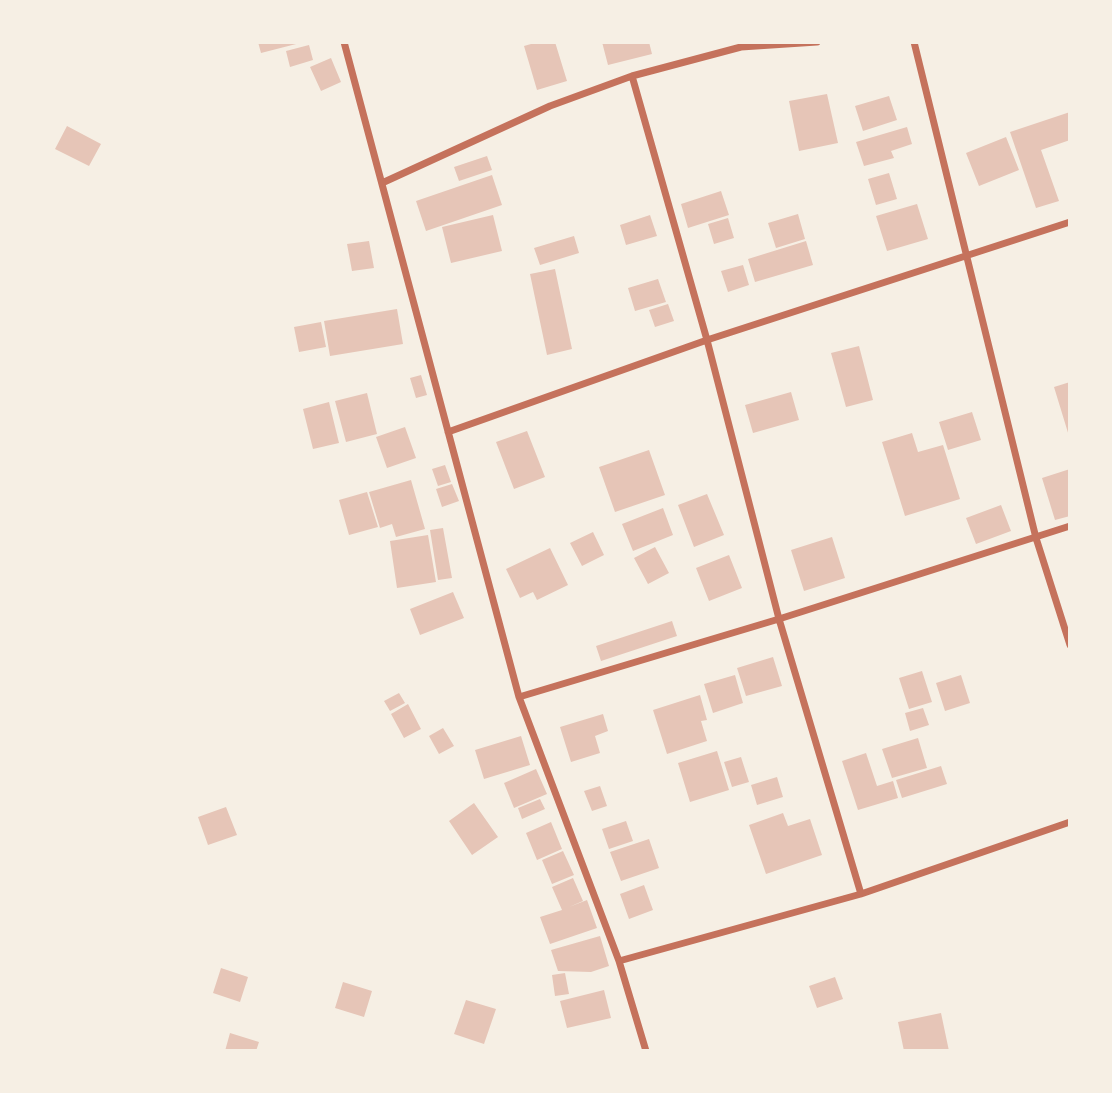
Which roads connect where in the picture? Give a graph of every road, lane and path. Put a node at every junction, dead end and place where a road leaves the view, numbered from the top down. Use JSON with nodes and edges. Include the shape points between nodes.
{"nodes":[{"id":1,"x":344,"y":42,"type":"edge"},
{"id":2,"x":817,"y":42,"type":"edge"},
{"id":3,"x":914,"y":42,"type":"edge"},
{"id":4,"x":632,"y":76,"type":"junction"},
{"id":5,"x":382,"y":183,"type":"junction"},
{"id":6,"x":1070,"y":222,"type":"edge"},
{"id":7,"x":966,"y":255,"type":"junction"},
{"id":8,"x":707,"y":340,"type":"junction"},
{"id":9,"x":448,"y":432,"type":"junction"},
{"id":10,"x":1070,"y":526,"type":"edge"},
{"id":11,"x":1036,"y":538,"type":"junction"},
{"id":12,"x":779,"y":619,"type":"junction"},
{"id":13,"x":1070,"y":645,"type":"edge"},
{"id":14,"x":519,"y":697,"type":"junction"},
{"id":15,"x":1070,"y":822,"type":"edge"},
{"id":16,"x":861,"y":894,"type":"junction"},
{"id":17,"x":620,"y":961,"type":"junction"},
{"id":18,"x":646,"y":1051,"type":"edge"}],
"edges":[{"from":1,"to":5,"type":"street"},
{"from":2,"to":4,"type":"street","via":[[741,47]]},
{"from":3,"to":7,"type":"street"},
{"from":4,"to":5,"type":"street","via":[[550,106]]},
{"from":4,"to":8,"type":"street"},
{"from":5,"to":9,"type":"street"},
{"from":6,"to":7,"type":"street"},
{"from":7,"to":8,"type":"street"},
{"from":7,"to":11,"type":"street"},
{"from":8,"to":9,"type":"street"},
{"from":8,"to":12,"type":"street"},
{"from":9,"to":14,"type":"street"},
{"from":10,"to":11,"type":"street"},
{"from":11,"to":12,"type":"street"},
{"from":11,"to":13,"type":"street"},
{"from":12,"to":14,"type":"street"},
{"from":12,"to":16,"type":"street"},
{"from":14,"to":17,"type":"street"},
{"from":15,"to":16,"type":"street"},
{"from":16,"to":17,"type":"street"},
{"from":17,"to":18,"type":"street"}]}
